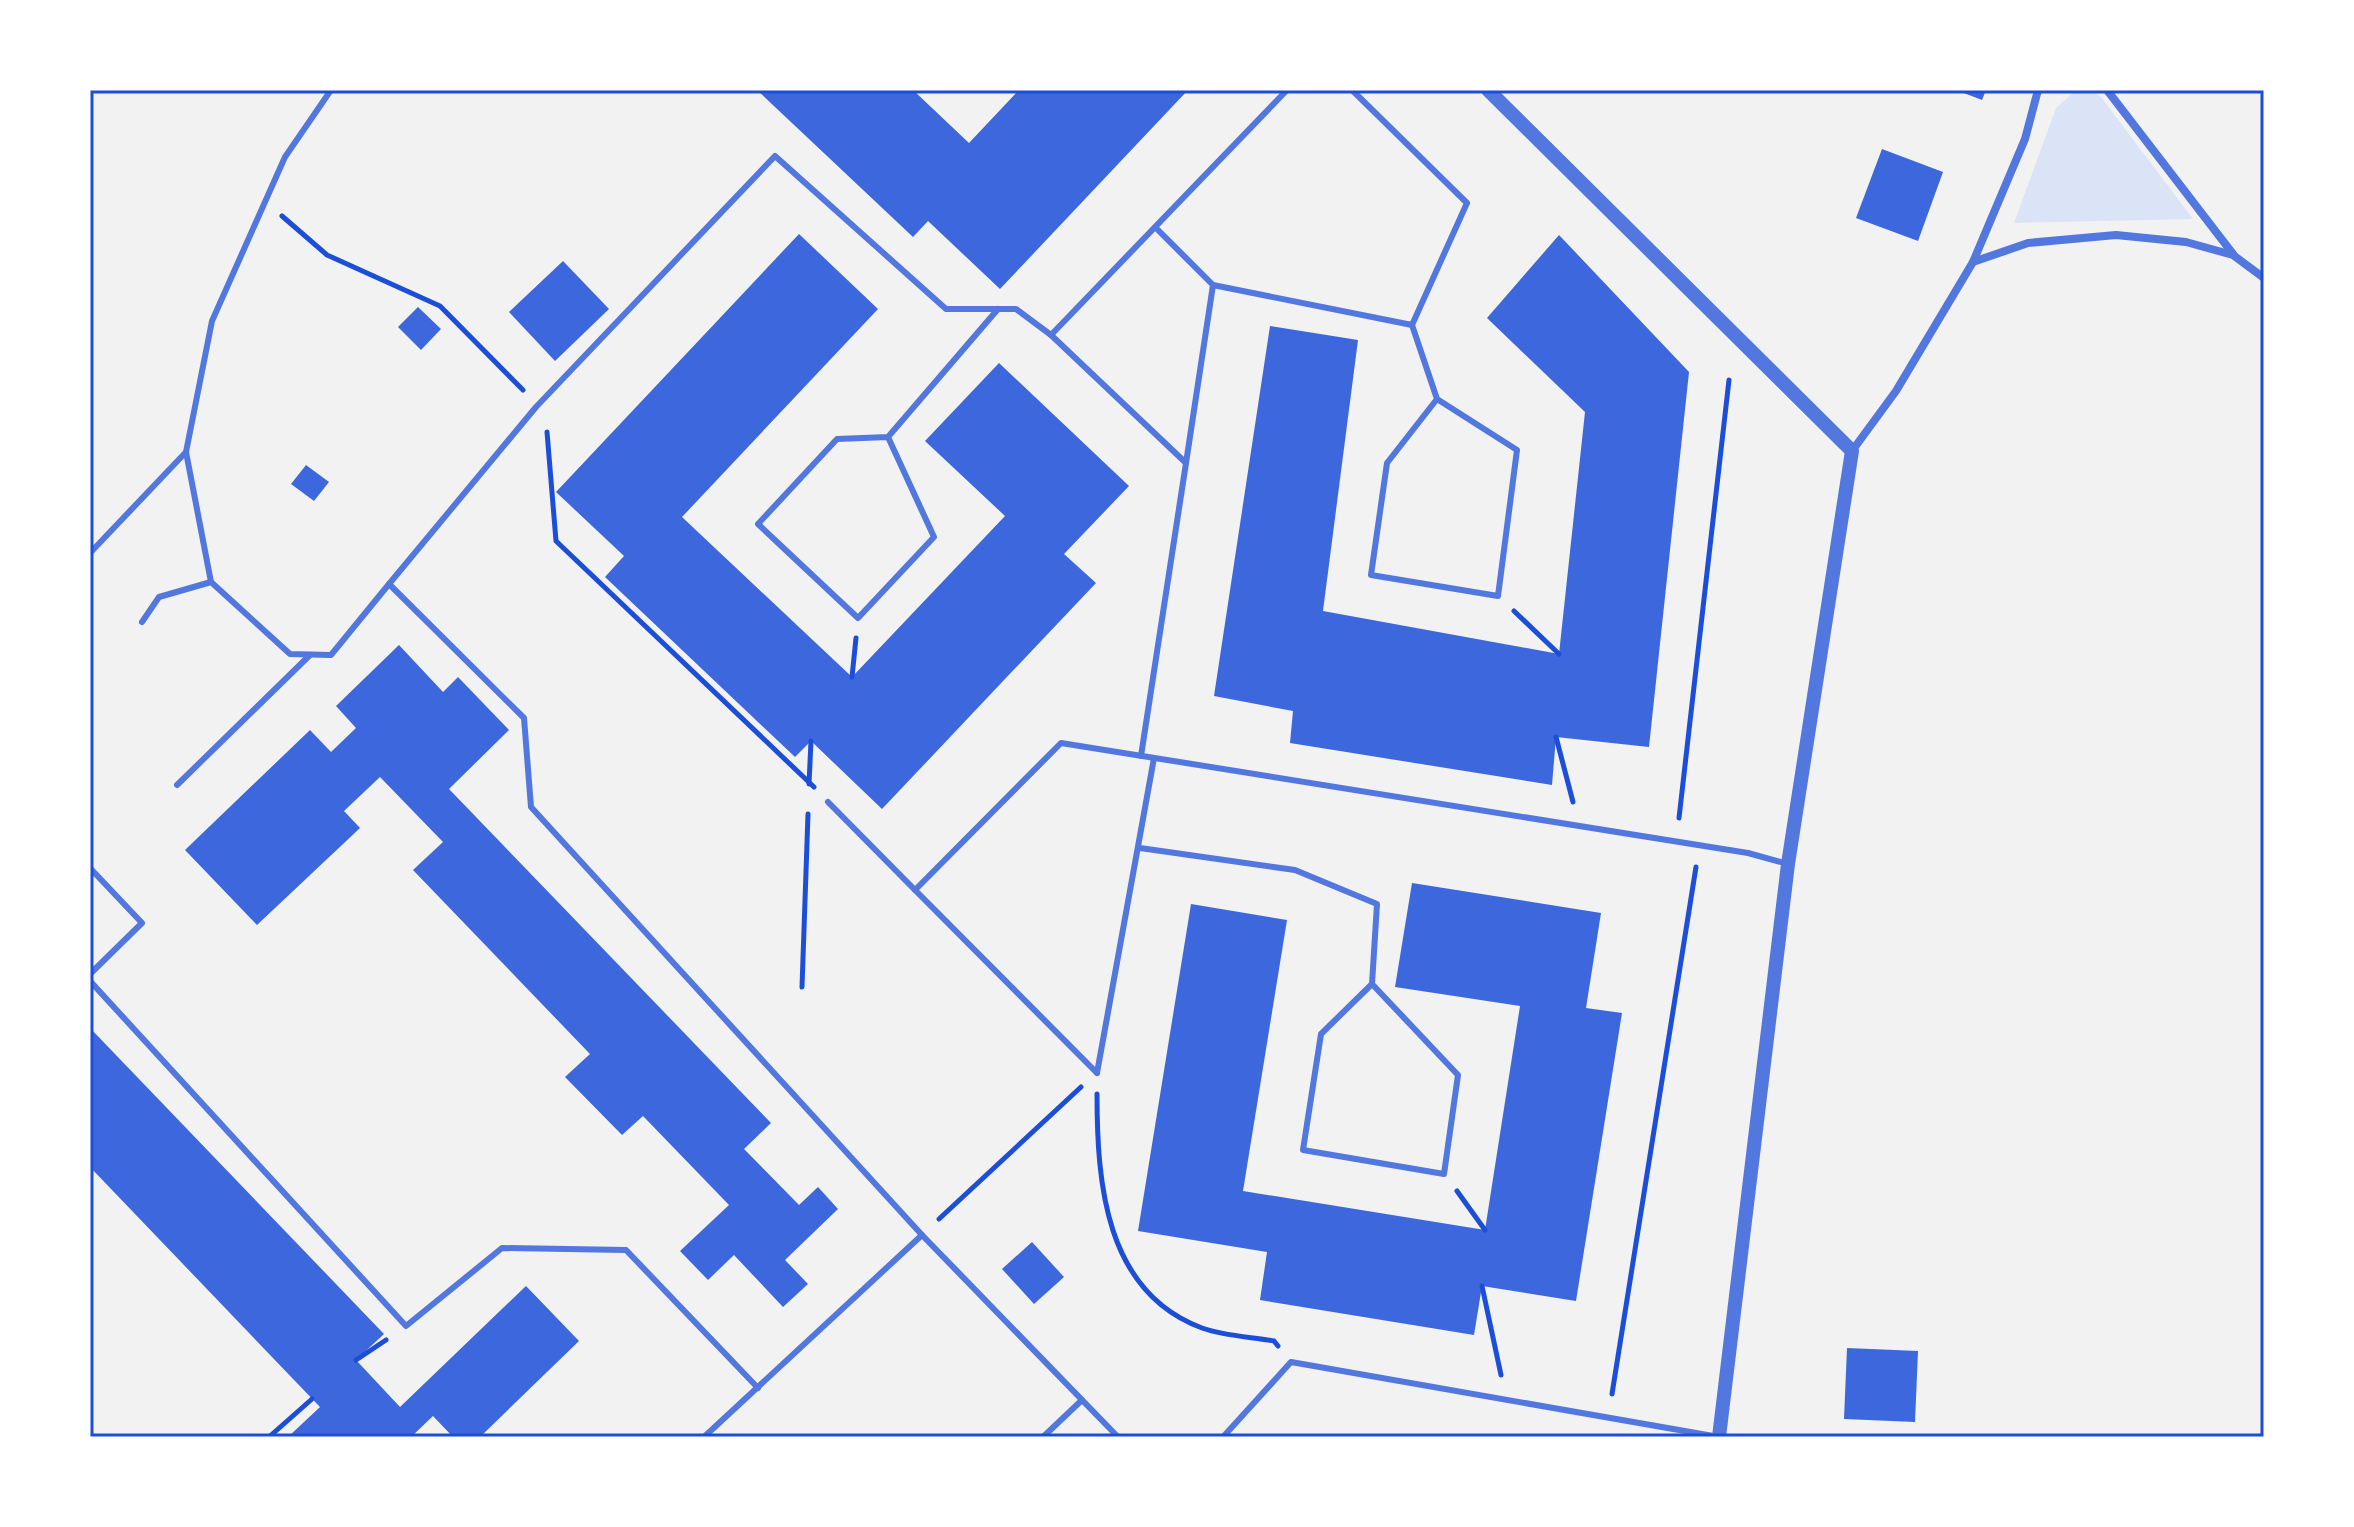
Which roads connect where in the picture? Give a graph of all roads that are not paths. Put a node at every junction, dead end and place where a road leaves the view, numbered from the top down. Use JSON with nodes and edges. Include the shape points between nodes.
{"nodes":[{"id":1,"x":331,"y":90,"type":"edge"},
{"id":2,"x":1287,"y":90,"type":"edge"},
{"id":3,"x":1352,"y":90,"type":"edge"},
{"id":4,"x":1488,"y":90,"type":"edge"},
{"id":5,"x":2038,"y":90,"type":"edge"},
{"id":6,"x":2107,"y":90,"type":"edge"},
{"id":7,"x":1156,"y":228,"type":"junction"},
{"id":8,"x":2233,"y":255,"type":"junction"},
{"id":9,"x":1973,"y":262,"type":"junction"},
{"id":10,"x":2264,"y":278,"type":"edge"},
{"id":11,"x":1213,"y":285,"type":"junction"},
{"id":12,"x":998,"y":309,"type":"junction"},
{"id":13,"x":1412,"y":325,"type":"junction"},
{"id":14,"x":1051,"y":335,"type":"junction"},
{"id":15,"x":1437,"y":399,"type":"junction"},
{"id":16,"x":888,"y":437,"type":"junction"},
{"id":17,"x":1852,"y":451,"type":"junction"},
{"id":18,"x":186,"y":452,"type":"junction"},
{"id":19,"x":1186,"y":463,"type":"junction"},
{"id":20,"x":90,"y":553,"type":"edge"},
{"id":21,"x":211,"y":582,"type":"junction"},
{"id":22,"x":389,"y":584,"type":"junction"},
{"id":23,"x":142,"y":622,"type":"dead end"},
{"id":24,"x":310,"y":655,"type":"junction"},
{"id":25,"x":1141,"y":756,"type":"junction"},
{"id":26,"x":1154,"y":758,"type":"junction"},
{"id":27,"x":177,"y":785,"type":"dead end"},
{"id":28,"x":828,"y":802,"type":"road end"},
{"id":29,"x":1140,"y":848,"type":"junction"},
{"id":30,"x":1788,"y":864,"type":"junction"},
{"id":31,"x":90,"y":868,"type":"edge"},
{"id":32,"x":915,"y":890,"type":"junction"},
{"id":33,"x":90,"y":974,"type":"edge"},
{"id":34,"x":90,"y":981,"type":"edge"},
{"id":35,"x":1372,"y":984,"type":"junction"},
{"id":36,"x":922,"y":1235,"type":"junction"},
{"id":37,"x":758,"y":1388,"type":"junction"},
{"id":38,"x":1082,"y":1400,"type":"junction"},
{"id":39,"x":1110,"y":1433,"type":"edge"},
{"id":40,"x":704,"y":1437,"type":"edge"},
{"id":41,"x":1043,"y":1437,"type":"edge"},
{"id":42,"x":1118,"y":1437,"type":"edge"},
{"id":43,"x":1223,"y":1437,"type":"edge"},
{"id":44,"x":1719,"y":1437,"type":"edge"}],
"edges":[{"from":1,"to":18,"type":"lane","via":[[285,157],[212,321]]},
{"from":2,"to":7,"type":"lane"},
{"from":3,"to":13,"type":"lane","via":[[1467,203]]},
{"from":4,"to":17,"type":"street"},
{"from":5,"to":9,"type":"street","via":[[2025,139]]},
{"from":6,"to":8,"type":"street"},
{"from":7,"to":11,"type":"lane"},
{"from":7,"to":14,"type":"lane"},
{"from":8,"to":9,"type":"street","via":[[2186,242],[2116,235],[2028,243]]},
{"from":8,"to":10,"type":"street"},
{"from":9,"to":17,"type":"street","via":[[1896,391]]},
{"from":11,"to":13,"type":"lane"},
{"from":11,"to":19,"type":"lane"},
{"from":12,"to":14,"type":"lane","via":[[1016,309]]},
{"from":12,"to":16,"type":"lane"},
{"from":12,"to":22,"type":"lane","via":[[946,309],[775,156],[545,397]]},
{"from":13,"to":15,"type":"lane"},
{"from":14,"to":19,"type":"lane"},
{"from":15,"to":15,"type":"lane","via":[[1387,463],[1371,575],[1498,596],[1517,450]]},
{"from":16,"to":16,"type":"lane","via":[[934,537],[858,618],[758,524],[837,439]]},
{"from":17,"to":30,"type":"street"},
{"from":18,"to":20,"type":"lane"},
{"from":18,"to":21,"type":"lane"},
{"from":19,"to":25,"type":"lane"},
{"from":21,"to":23,"type":"lane","via":[[159,597]]},
{"from":21,"to":24,"type":"lane","via":[[290,654]]},
{"from":22,"to":24,"type":"lane","via":[[331,655]]},
{"from":22,"to":36,"type":"lane","via":[[524,718],[531,807]]},
{"from":24,"to":27,"type":"lane"},
{"from":25,"to":26,"type":"lane"},
{"from":25,"to":32,"type":"lane","via":[[1061,743]]},
{"from":26,"to":29,"type":"lane"},
{"from":26,"to":30,"type":"lane","via":[[1748,853]]},
{"from":28,"to":32,"type":"lane"},
{"from":29,"to":32,"type":"lane","via":[[1097,1073]]},
{"from":29,"to":35,"type":"lane","via":[[1295,870],[1377,904]]},
{"from":30,"to":44,"type":"street"},
{"from":31,"to":33,"type":"lane","via":[[142,923]]},
{"from":34,"to":37,"type":"lane","via":[[406,1326],[502,1248],[626,1250]]},
{"from":35,"to":35,"type":"lane","via":[[1458,1075],[1444,1174],[1303,1150],[1321,1034]]},
{"from":36,"to":37,"type":"lane"},
{"from":36,"to":38,"type":"lane"},
{"from":37,"to":40,"type":"lane"},
{"from":38,"to":39,"type":"lane"},
{"from":38,"to":41,"type":"lane"},
{"from":39,"to":42,"type":"lane"},
{"from":43,"to":44,"type":"lane","via":[[1291,1362]]}]}
